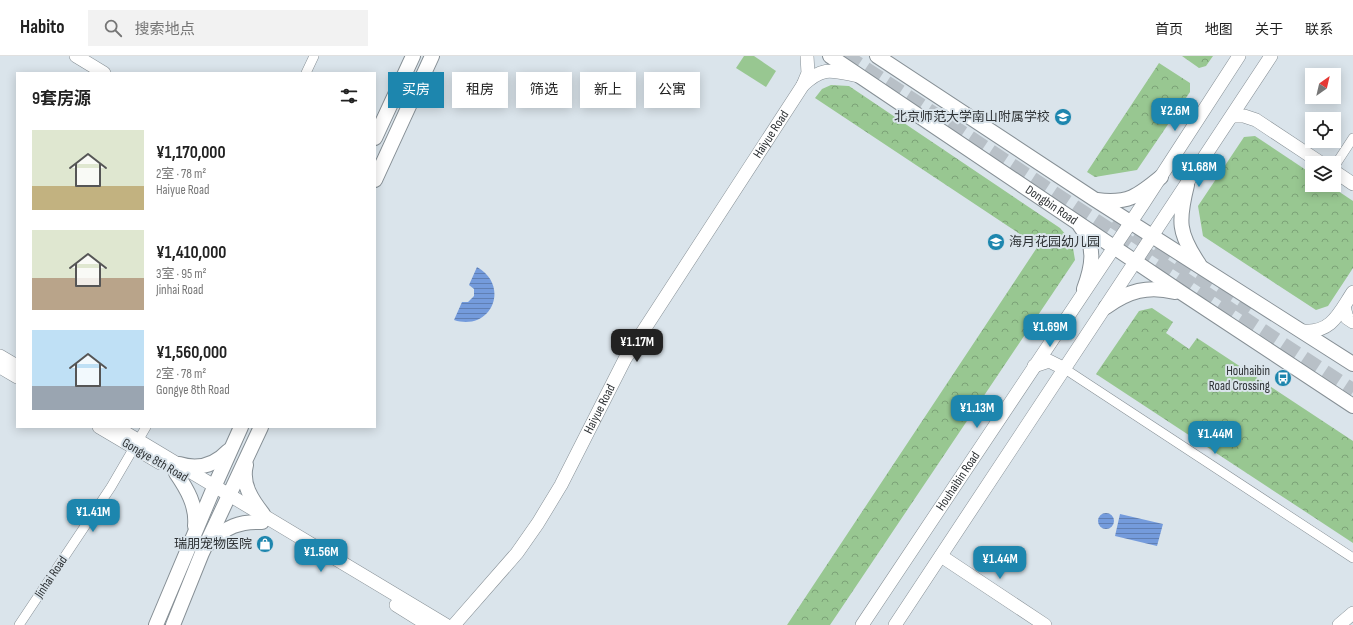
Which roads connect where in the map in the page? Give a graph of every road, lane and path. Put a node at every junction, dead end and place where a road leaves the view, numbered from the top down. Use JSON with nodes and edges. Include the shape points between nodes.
{"nodes":[{"id":1,"x":76,"y":56,"type":"edge"},
{"id":2,"x":314,"y":56,"type":"edge"},
{"id":3,"x":413,"y":56,"type":"edge"},
{"id":4,"x":432,"y":56,"type":"edge"},
{"id":5,"x":807,"y":56,"type":"edge"},
{"id":6,"x":830,"y":56,"type":"edge"},
{"id":7,"x":877,"y":56,"type":"edge"},
{"id":8,"x":1239,"y":56,"type":"edge"},
{"id":9,"x":1271,"y":56,"type":"edge"},
{"id":10,"x":102,"y":72,"type":"edge"},
{"id":11,"x":306,"y":72,"type":"edge"},
{"id":12,"x":862,"y":77,"type":"junction"},
{"id":13,"x":803,"y":86,"type":"junction"},
{"id":14,"x":1233,"y":116,"type":"junction"},
{"id":15,"x":376,"y":136,"type":"edge"},
{"id":16,"x":1353,"y":138,"type":"edge"},
{"id":17,"x":1310,"y":156,"type":"edge"},
{"id":18,"x":1341,"y":156,"type":"edge"},
{"id":19,"x":1341,"y":176,"type":"edge"},
{"id":20,"x":1161,"y":177,"type":"junction"},
{"id":21,"x":376,"y":178,"type":"edge"},
{"id":22,"x":1353,"y":184,"type":"edge"},
{"id":23,"x":1187,"y":185,"type":"junction"},
{"id":24,"x":1094,"y":199,"type":"junction"},
{"id":25,"x":1076,"y":221,"type":"junction"},
{"id":26,"x":1130,"y":222,"type":"junction"},
{"id":27,"x":1152,"y":236,"type":"junction"},
{"id":28,"x":1114,"y":246,"type":"junction"},
{"id":29,"x":1136,"y":262,"type":"junction"},
{"id":30,"x":1201,"y":268,"type":"junction"},
{"id":31,"x":1084,"y":289,"type":"junction"},
{"id":32,"x":1353,"y":292,"type":"edge"},
{"id":33,"x":1182,"y":293,"type":"junction"},
{"id":34,"x":1106,"y":307,"type":"junction"},
{"id":35,"x":1344,"y":307,"type":"junction"},
{"id":36,"x":1353,"y":322,"type":"edge"},
{"id":37,"x":1303,"y":331,"type":"junction"},
{"id":38,"x":0,"y":356,"type":"edge"},
{"id":39,"x":1353,"y":364,"type":"edge"},
{"id":40,"x":16,"y":365,"type":"edge"},
{"id":41,"x":1034,"y":366,"type":"junction"},
{"id":42,"x":0,"y":367,"type":"edge"},
{"id":43,"x":1065,"y":368,"type":"junction"},
{"id":44,"x":16,"y":376,"type":"edge"},
{"id":45,"x":1353,"y":406,"type":"edge"},
{"id":46,"x":101,"y":428,"type":"edge"},
{"id":47,"x":117,"y":428,"type":"edge"},
{"id":48,"x":145,"y":428,"type":"edge"},
{"id":49,"x":241,"y":428,"type":"edge"},
{"id":50,"x":261,"y":428,"type":"edge"},
{"id":51,"x":136,"y":445,"type":"junction"},
{"id":52,"x":233,"y":445,"type":"junction"},
{"id":53,"x":249,"y":452,"type":"junction"},
{"id":54,"x":178,"y":469,"type":"junction"},
{"id":55,"x":213,"y":489,"type":"junction"},
{"id":56,"x":228,"y":498,"type":"junction"},
{"id":57,"x":262,"y":518,"type":"junction"},
{"id":58,"x":194,"y":533,"type":"junction"},
{"id":59,"x":202,"y":552,"type":"junction"},
{"id":60,"x":941,"y":556,"type":"junction"},
{"id":61,"x":1353,"y":558,"type":"edge"},
{"id":62,"x":1353,"y":613,"type":"edge"},
{"id":63,"x":19,"y":625,"type":"edge"},
{"id":64,"x":156,"y":625,"type":"edge"},
{"id":65,"x":173,"y":625,"type":"edge"},
{"id":66,"x":428,"y":625,"type":"edge"},
{"id":67,"x":446,"y":625,"type":"edge"},
{"id":68,"x":454,"y":625,"type":"edge"},
{"id":69,"x":862,"y":625,"type":"edge"},
{"id":70,"x":895,"y":625,"type":"edge"},
{"id":71,"x":1045,"y":625,"type":"edge"},
{"id":72,"x":1340,"y":625,"type":"edge"}],
"edges":[{"from":1,"to":10,"type":"main road"},
{"from":2,"to":11,"type":"street"},
{"from":3,"to":15,"type":"main road"},
{"from":4,"to":21,"type":"main road"},
{"from":5,"to":13,"type":"main road","via":[[808,73]]},
{"from":6,"to":12,"type":"main road","name":"Dongbin Road"},
{"from":7,"to":24,"type":"main road"},
{"from":8,"to":20,"type":"main road","name":"Houhaibin Road"},
{"from":9,"to":14,"type":"main road","name":"Houhaibin Road"},
{"from":12,"to":13,"type":"main road","via":[[836,71],[822,72],[813,76]]},
{"from":12,"to":25,"type":"main road","name":"Dongbin Road"},
{"from":13,"to":68,"type":"main road","name":"Haiyue Road","via":[[625,359],[561,485],[538,523],[517,553]]},
{"from":14,"to":17,"type":"main road","via":[[1256,120]]},
{"from":14,"to":23,"type":"main road","name":"Houhaibin Road"},
{"from":16,"to":18,"type":"street"},
{"from":19,"to":22,"type":"main road"},
{"from":20,"to":24,"type":"main road","via":[[1140,194],[1125,200],[1111,202]]},
{"from":20,"to":26,"type":"main road","name":"Houhaibin Road"},
{"from":23,"to":27,"type":"main road","name":"Houhaibin Road"},
{"from":23,"to":30,"type":"main road","via":[[1181,211],[1182,231]]},
{"from":24,"to":26,"type":"main road"},
{"from":25,"to":28,"type":"main road","name":"Dongbin Road"},
{"from":25,"to":31,"type":"main road","via":[[1088,238],[1093,256]]},
{"from":26,"to":27,"type":"main road"},
{"from":26,"to":28,"type":"main road","name":"Houhaibin Road"},
{"from":27,"to":29,"type":"main road","name":"Houhaibin Road"},
{"from":27,"to":30,"type":"main road"},
{"from":28,"to":29,"type":"main road","name":"Dongbin Road"},
{"from":28,"to":31,"type":"main road","name":"Houhaibin Road"},
{"from":29,"to":33,"type":"main road","name":"Dongbin Road"},
{"from":29,"to":34,"type":"main road","name":"Houhaibin Road"},
{"from":30,"to":37,"type":"main road"},
{"from":31,"to":41,"type":"main road","name":"Houhaibin Road"},
{"from":32,"to":35,"type":"main road"},
{"from":33,"to":34,"type":"main road","via":[[1142,289],[1124,295]]},
{"from":33,"to":45,"type":"main road","name":"Dongbin Road"},
{"from":34,"to":43,"type":"main road","name":"Houhaibin Road"},
{"from":35,"to":36,"type":"main road","via":[[1347,318]]},
{"from":35,"to":37,"type":"main road","via":[[1328,326],[1315,331]]},
{"from":37,"to":39,"type":"main road"},
{"from":38,"to":40,"type":"main road"},
{"from":41,"to":43,"type":"main road","via":[[1049,361]]},
{"from":41,"to":69,"type":"main road","name":"Houhaibin Road"},
{"from":42,"to":44,"type":"main road"},
{"from":43,"to":60,"type":"main road","name":"Houhaibin Road"},
{"from":43,"to":61,"type":"street"},
{"from":46,"to":51,"type":"main road","name":"Gongye 8th Road"},
{"from":47,"to":51,"type":"main road","name":"Gongye 8th Road"},
{"from":48,"to":51,"type":"street","name":"Jinhai Road"},
{"from":49,"to":52,"type":"main road"},
{"from":50,"to":53,"type":"main road"},
{"from":51,"to":54,"type":"main road","name":"Gongye 8th Road"},
{"from":51,"to":63,"type":"street","name":"Jinhai Road"},
{"from":52,"to":54,"type":"main road","via":[[214,463],[198,468]]},
{"from":52,"to":55,"type":"main road"},
{"from":53,"to":56,"type":"main road"},
{"from":53,"to":57,"type":"main road","via":[[245,482]]},
{"from":54,"to":55,"type":"main road","name":"Gongye 8th Road"},
{"from":54,"to":58,"type":"main road","via":[[194,507]]},
{"from":55,"to":56,"type":"main road","name":"Gongye 8th Road"},
{"from":55,"to":58,"type":"main road"},
{"from":56,"to":57,"type":"main road"},
{"from":56,"to":59,"type":"main road"},
{"from":57,"to":59,"type":"main road","via":[[240,523],[225,530]]},
{"from":57,"to":66,"type":"main road"},
{"from":57,"to":67,"type":"main road"},
{"from":58,"to":64,"type":"main road"},
{"from":59,"to":65,"type":"main road"},
{"from":60,"to":70,"type":"main road","name":"Houhaibin Road"},
{"from":60,"to":71,"type":"main road"},
{"from":62,"to":72,"type":"main road"}]}
